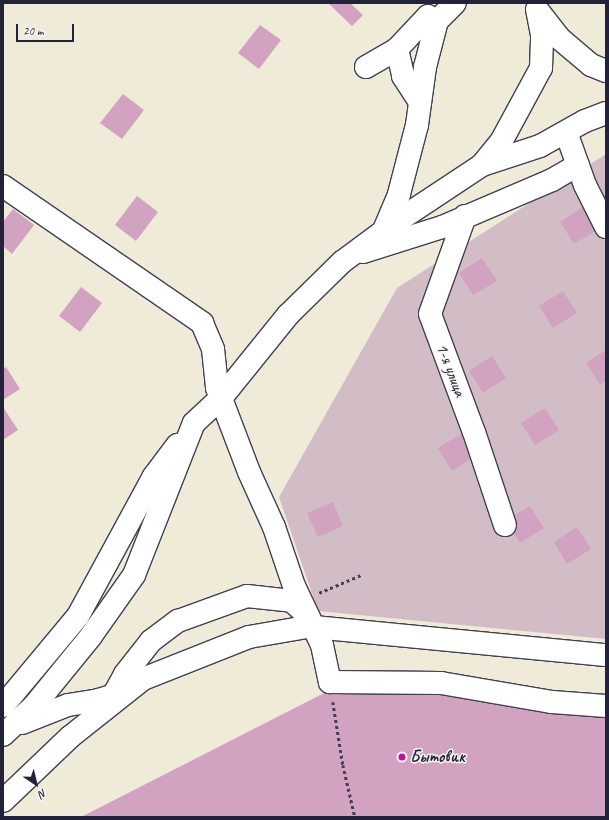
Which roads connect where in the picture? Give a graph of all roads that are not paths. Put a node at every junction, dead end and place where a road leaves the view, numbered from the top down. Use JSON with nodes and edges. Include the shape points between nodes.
{"nodes":[{"id":1,"x":455,"y":3,"type":"edge"},
{"id":2,"x":535,"y":6,"type":"edge"},
{"id":3,"x":437,"y":21,"type":"junction"},
{"id":4,"x":397,"y":49,"type":"junction"},
{"id":5,"x":366,"y":67,"type":"dead end"},
{"id":6,"x":606,"y":71,"type":"edge"},
{"id":7,"x":420,"y":102,"type":"junction"},
{"id":8,"x":606,"y":113,"type":"edge"},
{"id":9,"x":566,"y":132,"type":"junction"},
{"id":10,"x":482,"y":165,"type":"junction"},
{"id":11,"x":578,"y":165,"type":"junction"},
{"id":12,"x":3,"y":186,"type":"edge"},
{"id":13,"x":465,"y":216,"type":"junction"},
{"id":14,"x":606,"y":227,"type":"edge"},
{"id":15,"x":384,"y":230,"type":"junction"},
{"id":16,"x":350,"y":256,"type":"junction"},
{"id":17,"x":221,"y":398,"type":"junction"},
{"id":18,"x":194,"y":423,"type":"junction"},
{"id":19,"x":506,"y":525,"type":"dead end"},
{"id":20,"x":309,"y":617,"type":"junction"},
{"id":21,"x":606,"y":655,"type":"edge"},
{"id":22,"x":120,"y":694,"type":"junction"},
{"id":23,"x":3,"y":706,"type":"edge"},
{"id":24,"x":606,"y":706,"type":"edge"},
{"id":25,"x":7,"y":731,"type":"edge"},
{"id":26,"x":3,"y":801,"type":"edge"}],
"edges":[{"from":1,"to":3,"type":"street"},
{"from":2,"to":6,"type":"street","via":[[559,38],[591,65]]},
{"from":2,"to":10,"type":"street","via":[[542,36],[541,68],[502,140]]},
{"from":3,"to":4,"type":"street","via":[[428,16]]},
{"from":3,"to":7,"type":"street","via":[[425,67]]},
{"from":4,"to":5,"type":"street"},
{"from":4,"to":7,"type":"street","via":[[403,76]]},
{"from":7,"to":15,"type":"street","via":[[417,125],[399,194]]},
{"from":8,"to":9,"type":"street"},
{"from":9,"to":10,"type":"street","via":[[540,146]]},
{"from":9,"to":11,"type":"street"},
{"from":10,"to":15,"type":"street"},
{"from":11,"to":13,"type":"street","via":[[552,180]]},
{"from":11,"to":14,"type":"street"},
{"from":12,"to":17,"type":"street","via":[[202,323],[213,349],[217,388]]},
{"from":13,"to":16,"type":"street","via":[[408,239]]},
{"from":13,"to":19,"type":"street","name":"1-я улица","via":[[430,314]]},
{"from":15,"to":16,"type":"street"},
{"from":16,"to":17,"type":"street","via":[[288,315]]},
{"from":17,"to":18,"type":"street"},
{"from":17,"to":20,"type":"street"},
{"from":18,"to":23,"type":"street","via":[[154,476],[78,616]]},
{"from":18,"to":25,"type":"street","via":[[134,575],[91,636],[34,706]]},
{"from":20,"to":21,"type":"street"},
{"from":20,"to":22,"type":"street","via":[[249,637],[143,679]]},
{"from":20,"to":22,"type":"street","via":[[292,601],[247,596],[178,621],[151,641],[125,674]]},
{"from":20,"to":24,"type":"street","via":[[322,645],[330,682],[441,683],[552,702]]},
{"from":22,"to":25,"type":"street","via":[[68,705]]},
{"from":22,"to":26,"type":"street","via":[[70,737]]}]}
